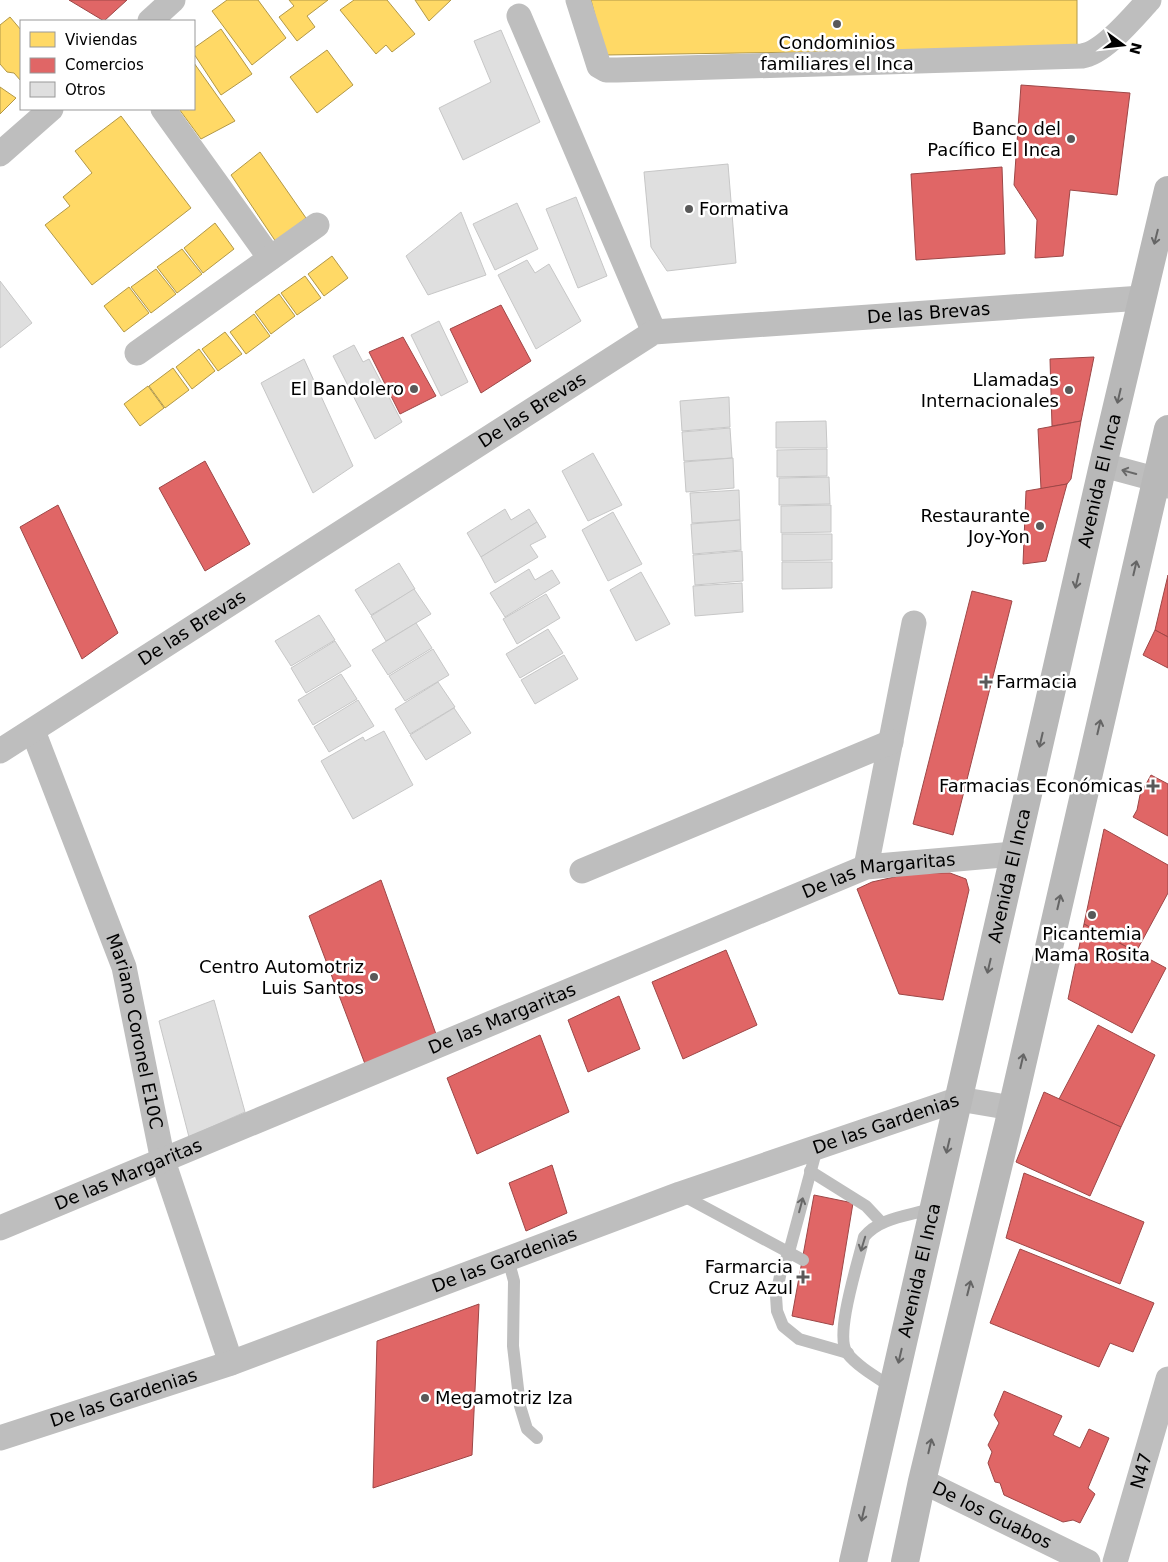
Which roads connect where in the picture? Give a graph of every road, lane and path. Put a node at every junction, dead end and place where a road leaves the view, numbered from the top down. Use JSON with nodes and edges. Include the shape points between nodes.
{"nodes":[{"id":1,"x":173,"y":0,"type":"edge"},
{"id":2,"x":578,"y":0,"type":"edge"},
{"id":3,"x":1149,"y":0,"type":"edge"},
{"id":4,"x":519,"y":16,"type":"dead end"},
{"id":5,"x":151,"y":20,"type":"edge"},
{"id":6,"x":50,"y":110,"type":"edge"},
{"id":7,"x":164,"y":110,"type":"edge"},
{"id":8,"x":0,"y":154,"type":"edge"},
{"id":9,"x":1168,"y":190,"type":"edge"},
{"id":10,"x":317,"y":225,"type":"dead end"},
{"id":11,"x":270,"y":258,"type":"junction"},
{"id":12,"x":1142,"y":298,"type":"junction"},
{"id":13,"x":654,"y":332,"type":"junction"},
{"id":14,"x":137,"y":353,"type":"dead end"},
{"id":15,"x":1168,"y":429,"type":"edge"},
{"id":16,"x":1103,"y":465,"type":"junction"},
{"id":17,"x":1161,"y":483,"type":"edge"},
{"id":18,"x":914,"y":624,"type":"dead end"},
{"id":19,"x":33,"y":731,"type":"junction"},
{"id":20,"x":891,"y":742,"type":"junction"},
{"id":21,"x":0,"y":751,"type":"edge"},
{"id":22,"x":1014,"y":854,"type":"junction"},
{"id":23,"x":866,"y":867,"type":"junction"},
{"id":24,"x":582,"y":871,"type":"dead end"},
{"id":25,"x":959,"y":1099,"type":"junction"},
{"id":26,"x":1012,"y":1108,"type":"junction"},
{"id":27,"x":813,"y":1159,"type":"junction"},
{"id":28,"x":163,"y":1161,"type":"junction"},
{"id":29,"x":680,"y":1194,"type":"junction"},
{"id":30,"x":934,"y":1208,"type":"junction"},
{"id":31,"x":882,"y":1222,"type":"junction"},
{"id":32,"x":0,"y":1228,"type":"edge"},
{"id":33,"x":789,"y":1252,"type":"junction"},
{"id":34,"x":508,"y":1259,"type":"junction"},
{"id":35,"x":803,"y":1260,"type":"dead end"},
{"id":36,"x":848,"y":1353,"type":"junction"},
{"id":37,"x":231,"y":1363,"type":"junction"},
{"id":38,"x":1168,"y":1378,"type":"edge"},
{"id":39,"x":893,"y":1388,"type":"junction"},
{"id":40,"x":0,"y":1438,"type":"edge"},
{"id":41,"x":537,"y":1438,"type":"dead end"},
{"id":42,"x":922,"y":1481,"type":"junction"},
{"id":43,"x":852,"y":1562,"type":"edge"},
{"id":44,"x":905,"y":1562,"type":"edge"},
{"id":45,"x":1088,"y":1562,"type":"edge"},
{"id":46,"x":1116,"y":1562,"type":"edge"}],
"edges":[{"from":1,"to":5,"type":"street"},
{"from":2,"to":3,"type":"street","via":[[599,66],[617,70],[1089,56]]},
{"from":4,"to":13,"type":"street"},
{"from":6,"to":8,"type":"street"},
{"from":7,"to":11,"type":"street"},
{"from":9,"to":12,"type":"main road","name":"Avenida El Inca","one_way":true},
{"from":10,"to":11,"type":"street"},
{"from":11,"to":14,"type":"street"},
{"from":12,"to":13,"type":"street","name":"De las Brevas"},
{"from":12,"to":16,"type":"main road","name":"Avenida El Inca","one_way":true},
{"from":13,"to":19,"type":"street","name":"De las Brevas"},
{"from":15,"to":17,"type":"main road"},
{"from":17,"to":16,"type":"street","one_way":true},
{"from":16,"to":22,"type":"main road","name":"Avenida El Inca","one_way":true},
{"from":26,"to":17,"type":"main road","one_way":true},
{"from":18,"to":20,"type":"street"},
{"from":19,"to":21,"type":"street","name":"De las Brevas"},
{"from":19,"to":28,"type":"street","name":"Mariano Coronel E10C","via":[[124,967]]},
{"from":20,"to":23,"type":"street"},
{"from":20,"to":24,"type":"street"},
{"from":22,"to":23,"type":"street","name":"De las Margaritas"},
{"from":22,"to":25,"type":"main road","name":"Avenida El Inca","one_way":true},
{"from":23,"to":28,"type":"street","name":"De las Margaritas"},
{"from":25,"to":26,"type":"street","name":"De las Gardenias"},
{"from":25,"to":27,"type":"street","name":"De las Gardenias"},
{"from":25,"to":30,"type":"main road","name":"Avenida El Inca","one_way":true},
{"from":42,"to":26,"type":"main road","one_way":true},
{"from":27,"to":29,"type":"street","name":"De las Gardenias"},
{"from":27,"to":31,"type":"lane"},
{"from":33,"to":27,"type":"lane","one_way":true},
{"from":28,"to":32,"type":"street","name":"De las Margaritas"},
{"from":28,"to":37,"type":"street","name":"Mariano Coronel E10C"},
{"from":29,"to":33,"type":"lane"},
{"from":29,"to":34,"type":"street","name":"De las Gardenias"},
{"from":30,"to":31,"type":"lane"},
{"from":30,"to":39,"type":"main road","name":"Avenida El Inca","one_way":true},
{"from":31,"to":36,"type":"lane","one_way":true,"via":[[864,1237],[847,1283],[842,1341]]},
{"from":33,"to":35,"type":"lane"},
{"from":33,"to":36,"type":"lane","via":[[776,1296],[783,1326],[799,1339]]},
{"from":34,"to":37,"type":"street","name":"De las Gardenias"},
{"from":34,"to":41,"type":"lane","via":[[514,1280],[513,1346],[520,1406],[526,1429]]},
{"from":36,"to":39,"type":"lane"},
{"from":37,"to":40,"type":"street","name":"De las Gardenias"},
{"from":38,"to":46,"type":"street","name":"N47"},
{"from":39,"to":43,"type":"main road","name":"Avenida El Inca","one_way":true},
{"from":42,"to":44,"type":"main road"},
{"from":42,"to":45,"type":"street","name":"De los Guabos"}]}
